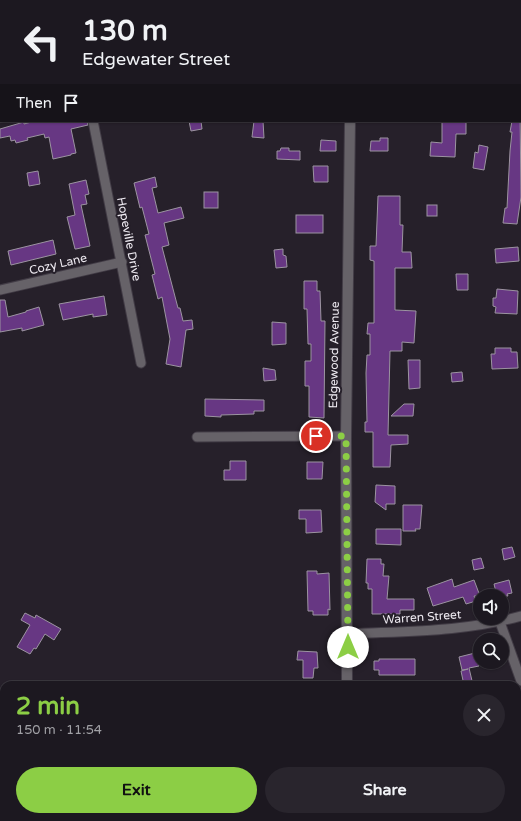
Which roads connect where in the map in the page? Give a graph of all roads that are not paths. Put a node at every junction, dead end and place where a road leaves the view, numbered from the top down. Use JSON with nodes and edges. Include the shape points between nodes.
{"nodes":[{"id":1,"x":94,"y":122,"type":"edge"},
{"id":2,"x":350,"y":122,"type":"edge"},
{"id":3,"x":122,"y":262,"type":"junction"},
{"id":4,"x":0,"y":290,"type":"edge"},
{"id":5,"x":141,"y":363,"type":"dead end"},
{"id":6,"x":346,"y":436,"type":"junction"},
{"id":7,"x":198,"y":437,"type":"dead end"},
{"id":8,"x":521,"y":616,"type":"edge"},
{"id":9,"x":509,"y":619,"type":"edge"},
{"id":10,"x":478,"y":625,"type":"edge"},
{"id":11,"x":501,"y":625,"type":"edge"},
{"id":12,"x":348,"y":634,"type":"junction"},
{"id":13,"x":347,"y":681,"type":"edge"},
{"id":14,"x":521,"y":681,"type":"edge"}],
"edges":[{"from":1,"to":3,"type":"street","name":"Hopeville Drive"},
{"from":2,"to":6,"type":"street","name":"Edgewood Avenue"},
{"from":3,"to":4,"type":"street","name":"Cozy Lane"},
{"from":3,"to":5,"type":"street","name":"Hopeville Drive"},
{"from":6,"to":7,"type":"street"},
{"from":6,"to":12,"type":"street","name":"Edgewood Avenue"},
{"from":8,"to":9,"type":"street","name":"Warren Street"},
{"from":10,"to":12,"type":"street","name":"Warren Street"},
{"from":11,"to":14,"type":"street"},
{"from":12,"to":13,"type":"street","name":"Edgewood Avenue"}]}
